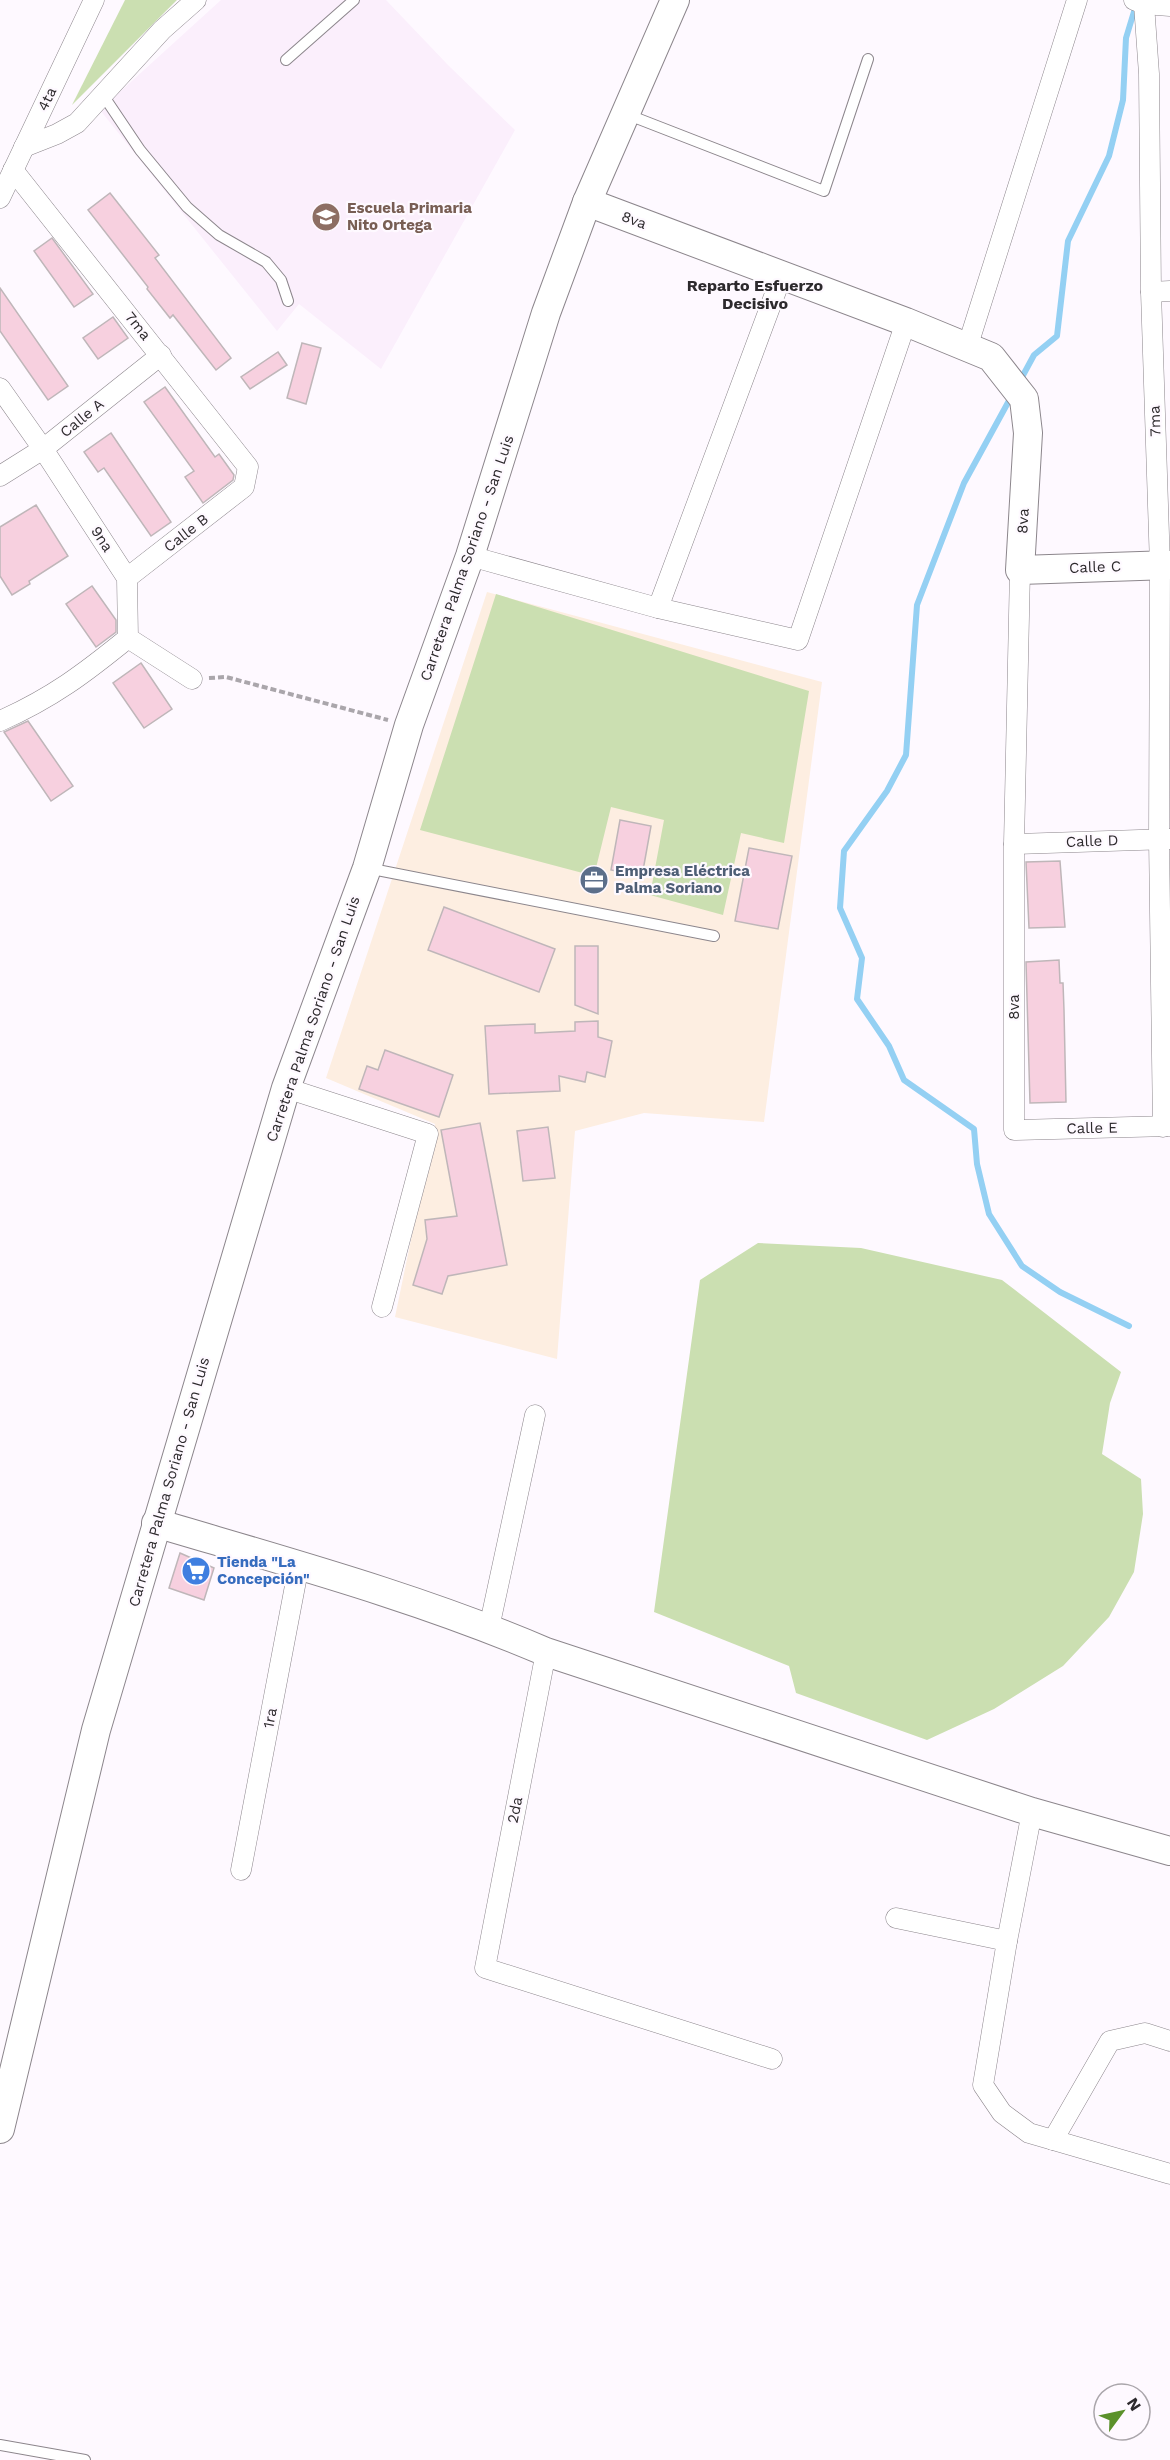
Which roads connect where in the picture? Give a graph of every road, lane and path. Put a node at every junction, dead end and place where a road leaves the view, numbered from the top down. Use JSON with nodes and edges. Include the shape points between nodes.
{"nodes":[{"id":1,"x":94,"y":0,"type":"edge"},
{"id":2,"x":196,"y":0,"type":"edge"},
{"id":3,"x":354,"y":0,"type":"edge"},
{"id":4,"x":675,"y":0,"type":"edge"},
{"id":5,"x":1077,"y":0,"type":"edge"},
{"id":6,"x":1140,"y":2,"type":"edge"},
{"id":7,"x":1170,"y":6,"type":"edge"},
{"id":8,"x":286,"y":60,"type":"dead end"},
{"id":9,"x":868,"y":60,"type":"dead end"},
{"id":10,"x":103,"y":95,"type":"junction"},
{"id":11,"x":625,"y":114,"type":"junction"},
{"id":12,"x":24,"y":147,"type":"junction"},
{"id":13,"x":13,"y":170,"type":"junction"},
{"id":14,"x":0,"y":198,"type":"edge"},
{"id":15,"x":587,"y":202,"type":"junction"},
{"id":16,"x":782,"y":275,"type":"junction"},
{"id":17,"x":1161,"y":292,"type":"edge"},
{"id":18,"x":288,"y":301,"type":"dead end"},
{"id":19,"x":906,"y":322,"type":"junction"},
{"id":20,"x":967,"y":348,"type":"junction"},
{"id":21,"x":161,"y":355,"type":"junction"},
{"id":22,"x":0,"y":388,"type":"edge"},
{"id":23,"x":43,"y":449,"type":"junction"},
{"id":24,"x":0,"y":476,"type":"edge"},
{"id":25,"x":244,"y":487,"type":"joint"},
{"id":26,"x":470,"y":556,"type":"junction"},
{"id":27,"x":1165,"y":566,"type":"edge"},
{"id":28,"x":1020,"y":570,"type":"junction"},
{"id":29,"x":128,"y":578,"type":"junction"},
{"id":30,"x":658,"y":608,"type":"junction"},
{"id":31,"x":128,"y":638,"type":"junction"},
{"id":32,"x":192,"y":679,"type":"joint"},
{"id":33,"x":0,"y":721,"type":"edge"},
{"id":34,"x":409,"y":725,"type":"junction"},
{"id":35,"x":1165,"y":839,"type":"edge"},
{"id":36,"x":1014,"y":844,"type":"junction"},
{"id":37,"x":367,"y":868,"type":"junction"},
{"id":38,"x":714,"y":936,"type":"dead end"},
{"id":39,"x":285,"y":1088,"type":"junction"},
{"id":40,"x":1167,"y":1126,"type":"edge"},
{"id":41,"x":1014,"y":1130,"type":"joint"},
{"id":42,"x":382,"y":1307,"type":"dead end"},
{"id":43,"x":535,"y":1415,"type":"dead end"},
{"id":44,"x":156,"y":1523,"type":"junction"},
{"id":45,"x":299,"y":1565,"type":"junction"},
{"id":46,"x":489,"y":1628,"type":"junction"},
{"id":47,"x":546,"y":1652,"type":"junction"},
{"id":48,"x":1032,"y":1812,"type":"junction"},
{"id":49,"x":1170,"y":1851,"type":"edge"},
{"id":50,"x":242,"y":1870,"type":"dead end"},
{"id":51,"x":896,"y":1918,"type":"dead end"},
{"id":52,"x":1007,"y":1941,"type":"junction"},
{"id":53,"x":1170,"y":2041,"type":"edge"},
{"id":54,"x":772,"y":2059,"type":"dead end"},
{"id":55,"x":0,"y":2128,"type":"edge"},
{"id":56,"x":1053,"y":2140,"type":"junction"},
{"id":57,"x":1170,"y":2174,"type":"edge"},
{"id":58,"x":0,"y":2445,"type":"edge"},
{"id":59,"x":85,"y":2460,"type":"edge"}],
"edges":[{"from":1,"to":12,"type":"street","name":"4ta"},
{"from":2,"to":10,"type":"street","via":[[162,30]]},
{"from":3,"to":8,"type":"lane"},
{"from":4,"to":11,"type":"main road","name":"Carretera Palma Soriano - San Luis"},
{"from":5,"to":20,"type":"street"},
{"from":6,"to":7,"type":"street"},
{"from":6,"to":17,"type":"street","name":"7ma","via":[[1149,74]]},
{"from":9,"to":11,"type":"lane","via":[[824,191]]},
{"from":10,"to":12,"type":"street","via":[[77,123]]},
{"from":10,"to":18,"type":"lane","via":[[140,150],[187,207],[219,235],[266,262],[281,280]]},
{"from":11,"to":15,"type":"main road","name":"Carretera Palma Soriano - San Luis"},
{"from":12,"to":13,"type":"street","name":"4ta"},
{"from":13,"to":14,"type":"street","name":"4ta"},
{"from":13,"to":21,"type":"street","name":"7ma"},
{"from":15,"to":16,"type":"main road","name":"8va"},
{"from":15,"to":26,"type":"main road","name":"Carretera Palma Soriano - San Luis","via":[[546,314]]},
{"from":16,"to":19,"type":"main road","name":"8va"},
{"from":16,"to":30,"type":"street"},
{"from":17,"to":27,"type":"street","name":"7ma"},
{"from":19,"to":20,"type":"main road","name":"8va"},
{"from":19,"to":30,"type":"street","via":[[798,640]]},
{"from":20,"to":28,"type":"main road","name":"8va","via":[[991,357],[1024,399],[1028,433]]},
{"from":21,"to":23,"type":"street","name":"Calle A"},
{"from":21,"to":25,"type":"street","name":"7ma","via":[[248,467]]},
{"from":22,"to":23,"type":"street","name":"9na"},
{"from":23,"to":24,"type":"street","name":"Calle A"},
{"from":23,"to":29,"type":"street","name":"9na"},
{"from":25,"to":29,"type":"street","name":"Calle B"},
{"from":26,"to":30,"type":"street"},
{"from":26,"to":34,"type":"main road","name":"Carretera Palma Soriano - San Luis"},
{"from":27,"to":28,"type":"main road","name":"Calle C"},
{"from":27,"to":35,"type":"street","name":"7ma"},
{"from":28,"to":36,"type":"street","name":"8va"},
{"from":29,"to":31,"type":"street"},
{"from":31,"to":32,"type":"street"},
{"from":31,"to":33,"type":"street","via":[[79,678]]},
{"from":32,"to":34,"type":"path","via":[[226,677]]},
{"from":34,"to":37,"type":"main road","name":"Carretera Palma Soriano - San Luis"},
{"from":35,"to":36,"type":"street","name":"Calle D"},
{"from":35,"to":40,"type":"street","name":"7ma"},
{"from":36,"to":41,"type":"street","name":"8va"},
{"from":37,"to":38,"type":"lane"},
{"from":37,"to":39,"type":"main road","name":"Carretera Palma Soriano - San Luis"},
{"from":39,"to":42,"type":"street","via":[[428,1134]]},
{"from":39,"to":44,"type":"main road","name":"Carretera Palma Soriano - San Luis"},
{"from":40,"to":41,"type":"street","name":"Calle E"},
{"from":43,"to":46,"type":"street"},
{"from":44,"to":45,"type":"main road"},
{"from":44,"to":55,"type":"main road","name":"Carretera Palma Soriano - San Luis","via":[[96,1730]]},
{"from":45,"to":46,"type":"main road"},
{"from":45,"to":50,"type":"street","name":"1ra"},
{"from":46,"to":47,"type":"main road"},
{"from":47,"to":48,"type":"main road"},
{"from":47,"to":54,"type":"street","name":"2da","via":[[485,1968]]},
{"from":48,"to":49,"type":"main road"},
{"from":48,"to":52,"type":"street"},
{"from":51,"to":52,"type":"street"},
{"from":52,"to":56,"type":"street","via":[[983,2085],[1002,2113],[1029,2133]]},
{"from":53,"to":56,"type":"street","via":[[1145,2033],[1110,2041]]},
{"from":56,"to":57,"type":"street"},
{"from":58,"to":59,"type":"lane"}]}
